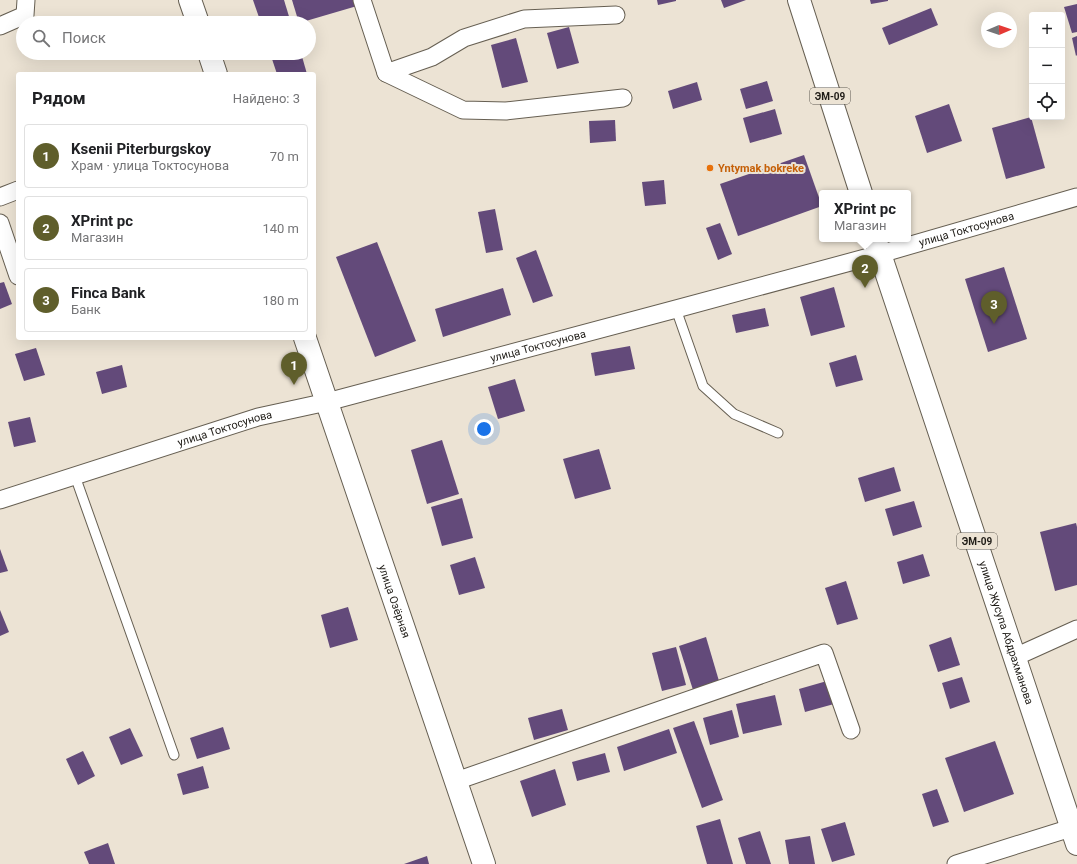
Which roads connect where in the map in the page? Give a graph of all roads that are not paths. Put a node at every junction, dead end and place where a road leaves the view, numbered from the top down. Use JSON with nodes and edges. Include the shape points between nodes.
{"nodes":[{"id":1,"x":26,"y":0,"type":"edge"},
{"id":2,"x":190,"y":0,"type":"edge"},
{"id":3,"x":362,"y":0,"type":"edge"},
{"id":4,"x":799,"y":0,"type":"edge"},
{"id":5,"x":616,"y":15,"type":"dead end"},
{"id":6,"x":23,"y":16,"type":"edge"},
{"id":7,"x":196,"y":16,"type":"edge"},
{"id":8,"x":16,"y":19,"type":"edge"},
{"id":9,"x":0,"y":26,"type":"edge"},
{"id":10,"x":211,"y":60,"type":"edge"},
{"id":11,"x":215,"y":72,"type":"edge"},
{"id":12,"x":386,"y":73,"type":"junction"},
{"id":13,"x":623,"y":98,"type":"dead end"},
{"id":14,"x":860,"y":190,"type":"edge"},
{"id":15,"x":16,"y":191,"type":"edge"},
{"id":16,"x":0,"y":197,"type":"edge"},
{"id":17,"x":1077,"y":197,"type":"edge"},
{"id":18,"x":0,"y":222,"type":"edge"},
{"id":19,"x":911,"y":238,"type":"edge"},
{"id":20,"x":894,"y":242,"type":"edge"},
{"id":21,"x":878,"y":246,"type":"edge"},
{"id":22,"x":16,"y":270,"type":"edge"},
{"id":23,"x":676,"y":309,"type":"junction"},
{"id":24,"x":306,"y":340,"type":"edge"},
{"id":25,"x":327,"y":402,"type":"junction"},
{"id":26,"x":778,"y":433,"type":"dead end"},
{"id":27,"x":75,"y":476,"type":"junction"},
{"id":28,"x":0,"y":500,"type":"edge"},
{"id":29,"x":1077,"y":629,"type":"edge"},
{"id":30,"x":1015,"y":657,"type":"junction"},
{"id":31,"x":851,"y":730,"type":"dead end"},
{"id":32,"x":174,"y":755,"type":"dead end"},
{"id":33,"x":456,"y":781,"type":"junction"},
{"id":34,"x":1075,"y":832,"type":"edge"},
{"id":35,"x":484,"y":864,"type":"edge"},
{"id":36,"x":956,"y":864,"type":"edge"}],
"edges":[{"from":1,"to":6,"type":"street","via":[[25,15]]},
{"from":2,"to":7,"type":"main road"},
{"from":3,"to":12,"type":"street"},
{"from":4,"to":14,"type":"main road","number":"ЭМ-09"},
{"from":5,"to":12,"type":"street","via":[[524,19],[464,38],[432,57]]},
{"from":8,"to":9,"type":"street"},
{"from":10,"to":11,"type":"main road"},
{"from":12,"to":13,"type":"street","via":[[463,110],[506,111]]},
{"from":15,"to":16,"type":"street"},
{"from":17,"to":19,"type":"street","name":"улица Токтосунова"},
{"from":18,"to":22,"type":"street"},
{"from":20,"to":21,"type":"street","name":"улица Токтосунова"},
{"from":21,"to":23,"type":"street","name":"улица Токтосунова"},
{"from":21,"to":30,"type":"main road","name":"улица Жусупа Абдрахманова","number":"ЭМ-09"},
{"from":23,"to":25,"type":"street","name":"улица Токтосунова"},
{"from":23,"to":26,"type":"lane","via":[[703,386],[734,414]]},
{"from":24,"to":25,"type":"main road","name":"улица Озёрная"},
{"from":25,"to":27,"type":"street","name":"улица Токтосунова","via":[[258,417]]},
{"from":25,"to":33,"type":"main road","name":"улица Озёрная"},
{"from":27,"to":28,"type":"street","name":"улица Токтосунова"},
{"from":27,"to":32,"type":"lane"},
{"from":29,"to":30,"type":"street"},
{"from":30,"to":34,"type":"main road","name":"улица Жусупа Абдрахманова","number":"ЭМ-09"},
{"from":31,"to":33,"type":"street","via":[[824,653]]},
{"from":33,"to":35,"type":"main road","name":"улица Озёрная"},
{"from":34,"to":36,"type":"street"}]}
